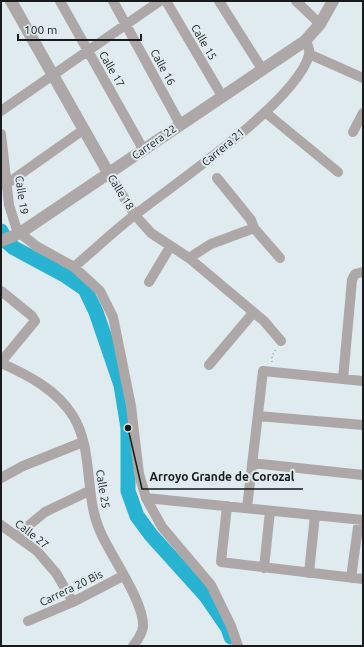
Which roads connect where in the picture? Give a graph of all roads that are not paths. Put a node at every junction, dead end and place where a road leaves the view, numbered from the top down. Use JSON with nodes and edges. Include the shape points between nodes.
{"nodes":[{"id":1,"x":11,"y":1,"type":"edge"},
{"id":2,"x":60,"y":1,"type":"edge"},
{"id":3,"x":113,"y":1,"type":"edge"},
{"id":4,"x":160,"y":1,"type":"edge"},
{"id":5,"x":166,"y":1,"type":"edge"},
{"id":6,"x":219,"y":1,"type":"edge"},
{"id":7,"x":296,"y":1,"type":"edge"},
{"id":8,"x":334,"y":1,"type":"edge"},
{"id":9,"x":126,"y":24,"type":"junction"},
{"id":10,"x":320,"y":24,"type":"junction"},
{"id":11,"x":305,"y":41,"type":"junction"},
{"id":12,"x":87,"y":50,"type":"junction"},
{"id":13,"x":309,"y":54,"type":"junction"},
{"id":14,"x":262,"y":69,"type":"junction"},
{"id":15,"x":53,"y":74,"type":"junction"},
{"id":16,"x":363,"y":78,"type":"edge"},
{"id":17,"x":222,"y":96,"type":"junction"},
{"id":18,"x":1,"y":111,"type":"edge"},
{"id":19,"x":265,"y":112,"type":"junction"},
{"id":20,"x":363,"y":113,"type":"edge"},
{"id":21,"x":180,"y":124,"type":"junction"},
{"id":22,"x":83,"y":130,"type":"junction"},
{"id":23,"x":354,"y":132,"type":"dead end"},
{"id":24,"x":1,"y":134,"type":"edge"},
{"id":25,"x":143,"y":149,"type":"junction"},
{"id":26,"x":338,"y":172,"type":"dead end"},
{"id":27,"x":109,"y":174,"type":"junction"},
{"id":28,"x":217,"y":178,"type":"dead end"},
{"id":29,"x":8,"y":184,"type":"junction"},
{"id":30,"x":135,"y":215,"type":"junction"},
{"id":31,"x":254,"y":228,"type":"junction"},
{"id":32,"x":11,"y":237,"type":"edge"},
{"id":33,"x":170,"y":246,"type":"junction"},
{"id":34,"x":189,"y":258,"type":"junction"},
{"id":35,"x":280,"y":258,"type":"dead end"},
{"id":36,"x":74,"y":267,"type":"junction"},
{"id":37,"x":363,"y":272,"type":"edge"},
{"id":38,"x":149,"y":282,"type":"dead end"},
{"id":39,"x":1,"y":291,"type":"edge"},
{"id":40,"x":253,"y":313,"type":"junction"},
{"id":41,"x":281,"y":341,"type":"road end"},
{"id":42,"x":1,"y":363,"type":"edge"},
{"id":43,"x":209,"y":365,"type":"dead end"},
{"id":44,"x":343,"y":379,"type":"junction"},
{"id":45,"x":363,"y":381,"type":"edge"},
{"id":46,"x":258,"y":416,"type":"junction"},
{"id":47,"x":363,"y":425,"type":"edge"},
{"id":48,"x":83,"y":442,"type":"junction"},
{"id":49,"x":252,"y":463,"type":"junction"},
{"id":50,"x":363,"y":475,"type":"edge"},
{"id":51,"x":1,"y":478,"type":"edge"},
{"id":52,"x":89,"y":491,"type":"junction"},
{"id":53,"x":146,"y":498,"type":"junction"},
{"id":54,"x":227,"y":506,"type":"junction"},
{"id":55,"x":247,"y":508,"type":"junction"},
{"id":56,"x":270,"y":510,"type":"junction"},
{"id":57,"x":316,"y":515,"type":"junction"},
{"id":58,"x":361,"y":520,"type":"edge"},
{"id":59,"x":1,"y":525,"type":"edge"},
{"id":60,"x":16,"y":536,"type":"junction"},
{"id":61,"x":264,"y":568,"type":"junction"},
{"id":62,"x":308,"y":573,"type":"junction"},
{"id":63,"x":123,"y":576,"type":"junction"},
{"id":64,"x":351,"y":578,"type":"junction"},
{"id":65,"x":363,"y":579,"type":"edge"},
{"id":66,"x":73,"y":602,"type":"junction"},
{"id":67,"x":28,"y":621,"type":"dead end"},
{"id":68,"x":133,"y":646,"type":"edge"},
{"id":69,"x":238,"y":646,"type":"edge"}],
"edges":[{"from":1,"to":15,"type":"street","name":"Calle 18"},
{"from":2,"to":12,"type":"street","name":"Calle 17"},
{"from":3,"to":9,"type":"street","name":"Calle 16"},
{"from":4,"to":9,"type":"street"},
{"from":5,"to":17,"type":"street","name":"Calle 15"},
{"from":6,"to":14,"type":"street"},
{"from":7,"to":10,"type":"street"},
{"from":8,"to":10,"type":"street"},
{"from":9,"to":12,"type":"street"},
{"from":9,"to":21,"type":"street","name":"Calle 16"},
{"from":10,"to":11,"type":"street"},
{"from":11,"to":13,"type":"street","via":[[309,47]]},
{"from":11,"to":14,"type":"street","name":"Carrera 22"},
{"from":12,"to":15,"type":"street"},
{"from":12,"to":25,"type":"street","name":"Calle 17"},
{"from":13,"to":16,"type":"street"},
{"from":13,"to":19,"type":"street","name":"Carrera 21","via":[[300,74]]},
{"from":14,"to":17,"type":"street","name":"Carrera 22"},
{"from":15,"to":18,"type":"street"},
{"from":15,"to":22,"type":"street","name":"Calle 18"},
{"from":17,"to":21,"type":"street","name":"Carrera 22"},
{"from":19,"to":26,"type":"street"},
{"from":19,"to":30,"type":"street","name":"Carrera 21","via":[[209,160]]},
{"from":20,"to":23,"type":"street"},
{"from":21,"to":25,"type":"street","name":"Carrera 22"},
{"from":22,"to":27,"type":"street","name":"Calle 18"},
{"from":22,"to":29,"type":"street"},
{"from":24,"to":29,"type":"street","name":"Calle 19"},
{"from":25,"to":27,"type":"street","name":"Carrera 22"},
{"from":27,"to":30,"type":"street","name":"Calle 18"},
{"from":27,"to":32,"type":"street","name":"Carrera 22"},
{"from":28,"to":31,"type":"street","via":[[251,220]]},
{"from":29,"to":32,"type":"street","name":"Calle 19","via":[[12,219]]},
{"from":30,"to":33,"type":"street","name":"Calle 18","via":[[151,233]]},
{"from":30,"to":36,"type":"street","name":"Carrera 21"},
{"from":31,"to":34,"type":"street","via":[[211,244]]},
{"from":31,"to":35,"type":"street"},
{"from":32,"to":36,"type":"street","via":[[36,246]]},
{"from":33,"to":34,"type":"street","name":"Calle 18"},
{"from":33,"to":38,"type":"street"},
{"from":34,"to":40,"type":"street","name":"Calle 18"},
{"from":36,"to":53,"type":"street","via":[[100,291],[113,317],[131,406],[139,474]]},
{"from":37,"to":44,"type":"street","via":[[353,276]]},
{"from":39,"to":42,"type":"street","via":[[35,321]]},
{"from":40,"to":41,"type":"street","name":"Calle 18","via":[[274,331]]},
{"from":40,"to":43,"type":"street"},
{"from":42,"to":48,"type":"street","name":"Calle 25","via":[[41,385],[62,401],[74,418]]},
{"from":44,"to":45,"type":"street"},
{"from":44,"to":46,"type":"street","via":[[262,371]]},
{"from":46,"to":47,"type":"street"},
{"from":46,"to":49,"type":"street"},
{"from":48,"to":51,"type":"street","via":[[23,466]]},
{"from":48,"to":52,"type":"street","name":"Calle 25"},
{"from":49,"to":50,"type":"street"},
{"from":49,"to":55,"type":"street"},
{"from":52,"to":60,"type":"street","via":[[45,512]]},
{"from":52,"to":63,"type":"street","name":"Calle 25","via":[[100,530]]},
{"from":53,"to":54,"type":"street"},
{"from":53,"to":69,"type":"street","via":[[162,528],[211,585]]},
{"from":54,"to":55,"type":"street"},
{"from":54,"to":61,"type":"street","via":[[221,562]]},
{"from":55,"to":56,"type":"street"},
{"from":56,"to":57,"type":"street"},
{"from":56,"to":61,"type":"street"},
{"from":57,"to":58,"type":"street"},
{"from":57,"to":62,"type":"street"},
{"from":58,"to":64,"type":"street"},
{"from":59,"to":60,"type":"street","name":"Calle 27"},
{"from":60,"to":66,"type":"street","name":"Calle 27","via":[[37,551],[56,573]]},
{"from":61,"to":62,"type":"street"},
{"from":62,"to":64,"type":"street"},
{"from":63,"to":66,"type":"street","name":"Carrera 20 Bis"},
{"from":63,"to":68,"type":"street","name":"Calle 25","via":[[131,587],[143,627]]},
{"from":64,"to":65,"type":"street"},
{"from":66,"to":67,"type":"street","name":"Carrera 20 Bis"}]}
